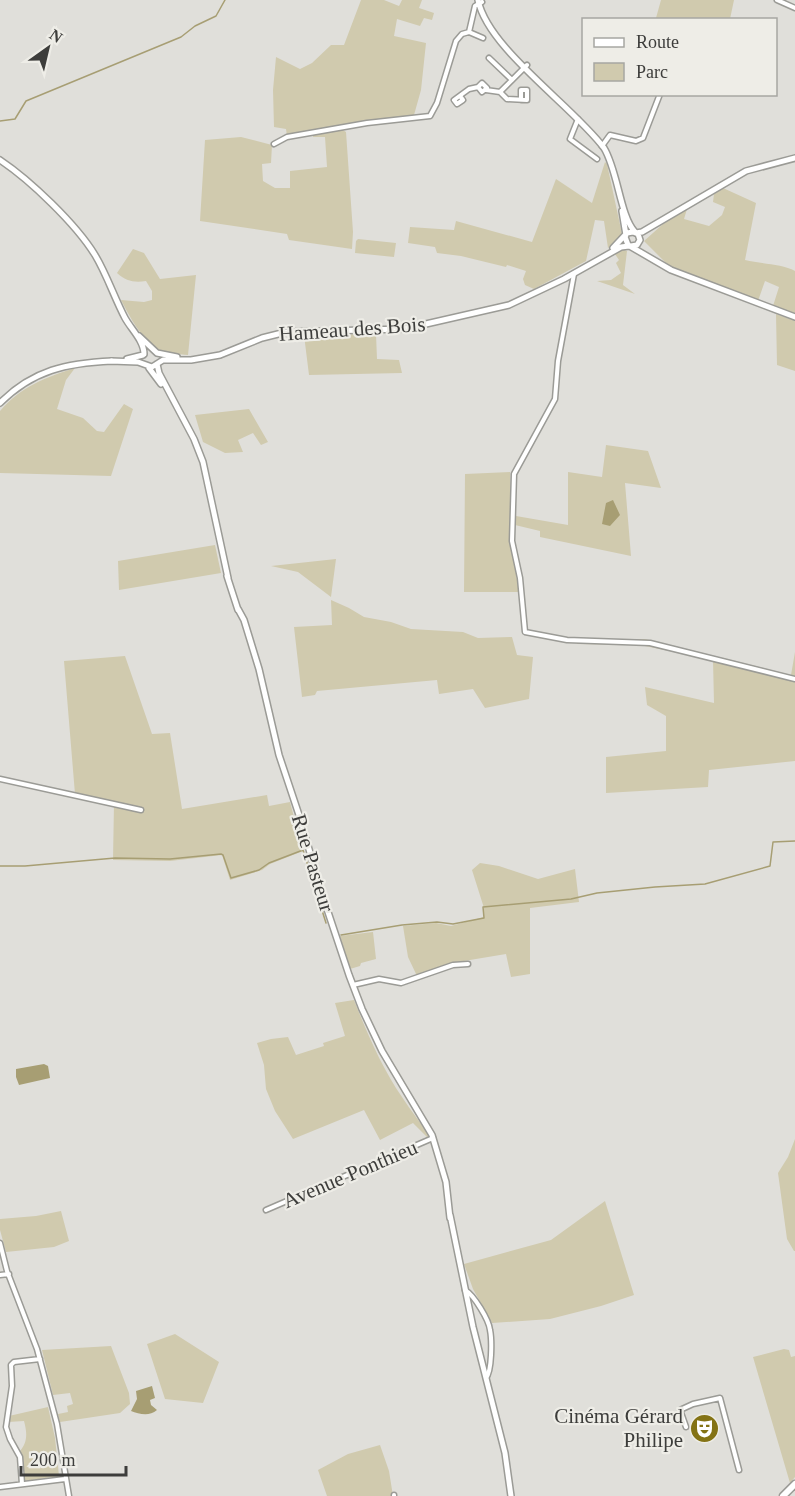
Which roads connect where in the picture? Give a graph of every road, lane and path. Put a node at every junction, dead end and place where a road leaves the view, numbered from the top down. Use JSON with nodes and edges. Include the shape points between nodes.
{"nodes":[{"id":1,"x":480,"y":1,"type":"edge"},
{"id":2,"x":779,"y":1,"type":"edge"},
{"id":3,"x":795,"y":8,"type":"edge"},
{"id":4,"x":469,"y":32,"type":"junction"},
{"id":5,"x":483,"y":38,"type":"dead end"},
{"id":6,"x":489,"y":58,"type":"dead end"},
{"id":7,"x":526,"y":66,"type":"junction"},
{"id":8,"x":512,"y":80,"type":"junction"},
{"id":9,"x":500,"y":92,"type":"junction"},
{"id":10,"x":460,"y":96,"type":"dead end"},
{"id":11,"x":659,"y":96,"type":"edge"},
{"id":12,"x":521,"y":100,"type":"dead end"},
{"id":13,"x":578,"y":119,"type":"junction"},
{"id":14,"x":274,"y":144,"type":"dead end"},
{"id":15,"x":602,"y":146,"type":"junction"},
{"id":16,"x":795,"y":158,"type":"edge"},
{"id":17,"x":597,"y":159,"type":"dead end"},
{"id":18,"x":0,"y":160,"type":"edge"},
{"id":19,"x":619,"y":191,"type":"junction"},
{"id":20,"x":665,"y":218,"type":"junction"},
{"id":21,"x":636,"y":232,"type":"junction"},
{"id":22,"x":625,"y":236,"type":"junction"},
{"id":23,"x":639,"y":242,"type":"junction"},
{"id":24,"x":630,"y":246,"type":"junction"},
{"id":25,"x":600,"y":258,"type":"junction"},
{"id":26,"x":660,"y":264,"type":"junction"},
{"id":27,"x":574,"y":273,"type":"junction"},
{"id":28,"x":795,"y":317,"type":"edge"},
{"id":29,"x":128,"y":324,"type":"junction"},
{"id":30,"x":156,"y":352,"type":"junction"},
{"id":31,"x":143,"y":355,"type":"junction"},
{"id":32,"x":203,"y":358,"type":"junction"},
{"id":33,"x":111,"y":361,"type":"junction"},
{"id":34,"x":158,"y":363,"type":"junction"},
{"id":35,"x":146,"y":365,"type":"junction"},
{"id":36,"x":173,"y":400,"type":"junction"},
{"id":37,"x":0,"y":403,"type":"edge"},
{"id":38,"x":795,"y":679,"type":"edge"},
{"id":39,"x":0,"y":779,"type":"edge"},
{"id":40,"x":141,"y":810,"type":"dead end"},
{"id":41,"x":468,"y":964,"type":"dead end"},
{"id":42,"x":353,"y":985,"type":"junction"},
{"id":43,"x":434,"y":1138,"type":"junction"},
{"id":44,"x":266,"y":1210,"type":"dead end"},
{"id":45,"x":0,"y":1244,"type":"edge"},
{"id":46,"x":9,"y":1274,"type":"junction"},
{"id":47,"x":0,"y":1275,"type":"edge"},
{"id":48,"x":465,"y":1290,"type":"junction"},
{"id":49,"x":40,"y":1359,"type":"junction"},
{"id":50,"x":486,"y":1378,"type":"junction"},
{"id":51,"x":686,"y":1427,"type":"dead end"},
{"id":52,"x":739,"y":1470,"type":"dead end"},
{"id":53,"x":65,"y":1479,"type":"junction"},
{"id":54,"x":22,"y":1484,"type":"junction"},
{"id":55,"x":795,"y":1484,"type":"edge"},
{"id":56,"x":0,"y":1486,"type":"edge"},
{"id":57,"x":69,"y":1496,"type":"edge"},
{"id":58,"x":511,"y":1496,"type":"edge"},
{"id":59,"x":783,"y":1496,"type":"edge"}],
"edges":[{"from":1,"to":4,"type":"street"},
{"from":1,"to":7,"type":"main road","via":[[485,20]]},
{"from":2,"to":3,"type":"street"},
{"from":4,"to":5,"type":"street"},
{"from":4,"to":14,"type":"street","via":[[456,40],[430,116],[287,137]]},
{"from":6,"to":8,"type":"street"},
{"from":7,"to":8,"type":"street"},
{"from":7,"to":13,"type":"main road"},
{"from":8,"to":9,"type":"street"},
{"from":9,"to":10,"type":"street","via":[[470,87]]},
{"from":9,"to":12,"type":"street","via":[[507,99]]},
{"from":11,"to":15,"type":"street","via":[[643,138],[636,141],[609,135]]},
{"from":13,"to":15,"type":"main road"},
{"from":13,"to":17,"type":"street","via":[[570,139]]},
{"from":15,"to":19,"type":"main road"},
{"from":16,"to":20,"type":"main road","via":[[746,171]]},
{"from":18,"to":29,"type":"main road","via":[[61,213],[82,237]]},
{"from":19,"to":21,"type":"main road","via":[[629,223]]},
{"from":19,"to":22,"type":"main road"},
{"from":20,"to":21,"type":"main road"},
{"from":20,"to":23,"type":"main road"},
{"from":21,"to":22,"type":"main road"},
{"from":21,"to":23,"type":"main road"},
{"from":22,"to":24,"type":"main road"},
{"from":22,"to":25,"type":"main road","name":"Hameau des Bois"},
{"from":23,"to":24,"type":"main road"},
{"from":23,"to":26,"type":"main road"},
{"from":24,"to":25,"type":"main road","name":"Hameau des Bois"},
{"from":24,"to":26,"type":"main road"},
{"from":25,"to":27,"type":"main road","name":"Hameau des Bois"},
{"from":26,"to":28,"type":"main road"},
{"from":27,"to":32,"type":"main road","name":"Hameau des Bois","via":[[509,305],[417,328],[286,332]]},
{"from":27,"to":38,"type":"street","via":[[555,399],[514,474],[512,542],[525,632],[567,640],[650,642]]},
{"from":29,"to":30,"type":"main road"},
{"from":29,"to":31,"type":"main road","via":[[142,346]]},
{"from":30,"to":31,"type":"main road"},
{"from":30,"to":32,"type":"main road","name":"Hameau des Bois"},
{"from":30,"to":34,"type":"main road"},
{"from":31,"to":33,"type":"main road"},
{"from":31,"to":35,"type":"main road"},
{"from":32,"to":34,"type":"main road","name":"Hameau des Bois"},
{"from":33,"to":35,"type":"main road"},
{"from":33,"to":37,"type":"main road","via":[[53,369],[24,383]]},
{"from":34,"to":35,"type":"main road","via":[[153,367]]},
{"from":34,"to":36,"type":"main road","name":"Rue Pasteur"},
{"from":35,"to":36,"type":"main road","name":"Rue Pasteur"},
{"from":36,"to":42,"type":"main road","name":"Rue Pasteur","via":[[203,462],[223,564],[264,685],[279,755]]},
{"from":39,"to":40,"type":"street"},
{"from":41,"to":42,"type":"street","via":[[453,965],[401,983],[377,979]]},
{"from":42,"to":43,"type":"main road","name":"Rue Pasteur","via":[[369,1026]]},
{"from":43,"to":44,"type":"street","name":"Avenue Ponthieu"},
{"from":43,"to":48,"type":"main road","name":"Rue Pasteur"},
{"from":45,"to":46,"type":"street"},
{"from":46,"to":47,"type":"street"},
{"from":46,"to":49,"type":"street"},
{"from":48,"to":50,"type":"main road","name":"Rue Pasteur"},
{"from":48,"to":50,"type":"street","name":"Rue Pasteur","via":[[473,1296],[490,1328],[490,1370]]},
{"from":49,"to":53,"type":"street","via":[[57,1424]]},
{"from":49,"to":54,"type":"street","via":[[11,1365],[6,1427],[20,1457]]},
{"from":50,"to":58,"type":"main road","name":"Rue Pasteur","via":[[505,1453]]},
{"from":51,"to":52,"type":"street","via":[[680,1410],[720,1398]]},
{"from":53,"to":54,"type":"street"},
{"from":53,"to":57,"type":"street"},
{"from":54,"to":56,"type":"street"},
{"from":55,"to":59,"type":"main road"}]}
